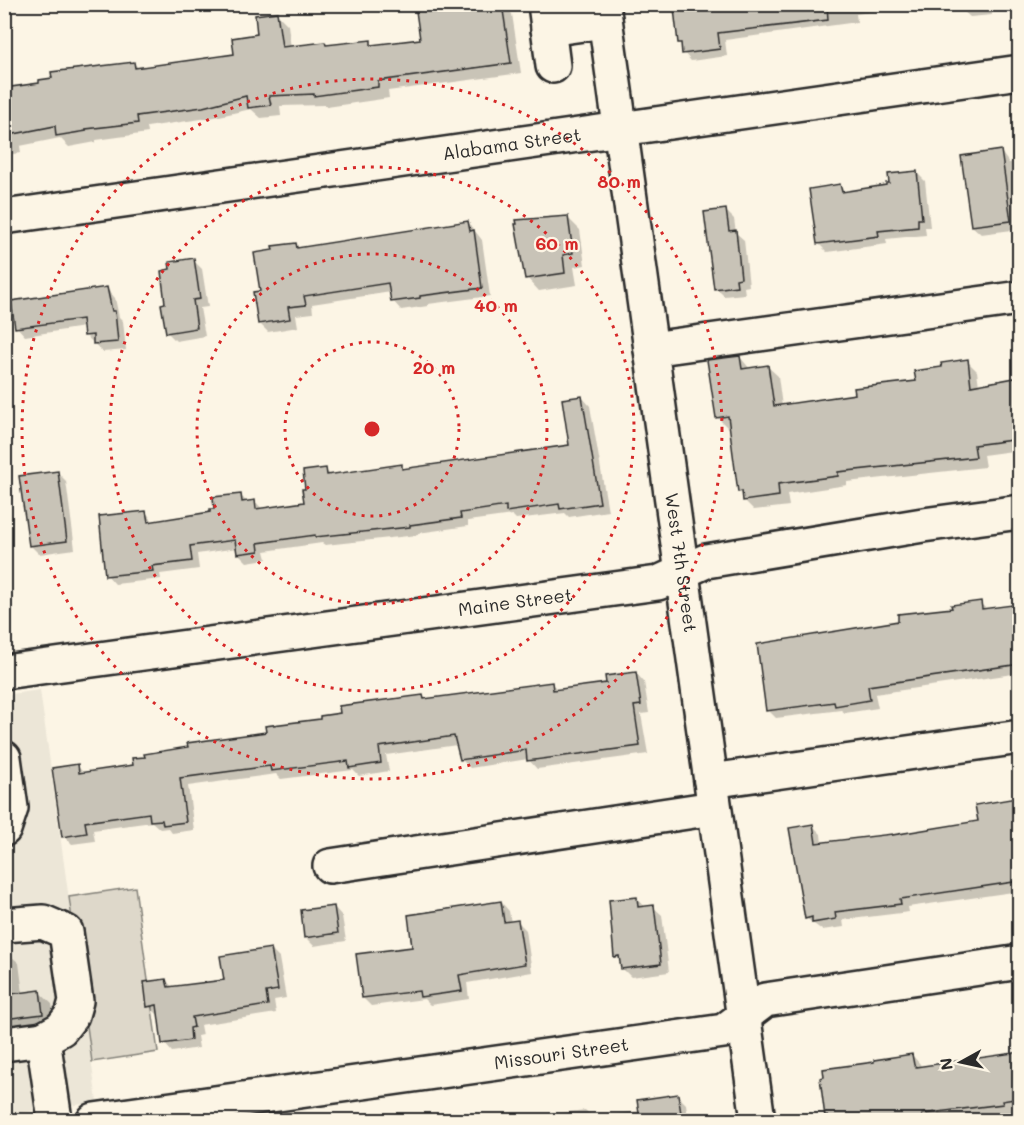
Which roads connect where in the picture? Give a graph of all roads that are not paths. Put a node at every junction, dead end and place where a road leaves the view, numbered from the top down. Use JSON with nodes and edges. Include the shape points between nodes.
{"nodes":[{"id":1,"x":604,"y":13,"type":"edge"},
{"id":2,"x":547,"y":17,"type":"edge"},
{"id":3,"x":553,"y":66,"type":"dead end"},
{"id":4,"x":1020,"y":72,"type":"edge"},
{"id":5,"x":620,"y":129,"type":"junction"},
{"id":6,"x":4,"y":216,"type":"edge"},
{"id":7,"x":1020,"y":298,"type":"edge"},
{"id":8,"x":651,"y":349,"type":"junction"},
{"id":9,"x":1020,"y":512,"type":"edge"},
{"id":10,"x":682,"y":572,"type":"junction"},
{"id":11,"x":4,"y":672,"type":"edge"},
{"id":12,"x":1020,"y":737,"type":"edge"},
{"id":13,"x":4,"y":758,"type":"edge"},
{"id":14,"x":712,"y":795,"type":"junction"},
{"id":15,"x":4,"y":829,"type":"edge"},
{"id":16,"x":330,"y":866,"type":"dead end"},
{"id":17,"x":4,"y":925,"type":"edge"},
{"id":18,"x":4,"y":941,"type":"edge"},
{"id":19,"x":1020,"y":962,"type":"edge"},
{"id":20,"x":743,"y":1016,"type":"junction"},
{"id":21,"x":52,"y":1034,"type":"junction"},
{"id":22,"x":4,"y":1044,"type":"edge"},
{"id":23,"x":55,"y":1120,"type":"edge"},
{"id":24,"x":94,"y":1120,"type":"edge"},
{"id":25,"x":758,"y":1120,"type":"edge"}],
"edges":[{"from":1,"to":2,"type":"street"},
{"from":1,"to":5,"type":"street","name":"West 7th Street"},
{"from":2,"to":3,"type":"street"},
{"from":4,"to":5,"type":"street","name":"Alabama Street"},
{"from":5,"to":6,"type":"street","name":"Alabama Street"},
{"from":5,"to":8,"type":"street","name":"West 7th Street"},
{"from":7,"to":8,"type":"street"},
{"from":8,"to":10,"type":"street","name":"West 7th Street"},
{"from":9,"to":10,"type":"street","name":"Maine Street","via":[[706,561]]},
{"from":10,"to":11,"type":"street","name":"Maine Street","via":[[658,583]]},
{"from":10,"to":14,"type":"street","name":"West 7th Street"},
{"from":12,"to":14,"type":"street"},
{"from":13,"to":15,"type":"street","via":[[10,808]]},
{"from":14,"to":16,"type":"street"},
{"from":14,"to":20,"type":"street","name":"West 7th Street"},
{"from":17,"to":21,"type":"street","via":[[43,922],[66,932],[76,1001],[72,1015]]},
{"from":18,"to":21,"type":"street","via":[[23,938],[50,951]]},
{"from":19,"to":20,"type":"street","name":"Missouri Street","via":[[765,1000]]},
{"from":20,"to":24,"type":"street","name":"Missouri Street","via":[[724,1031]]},
{"from":20,"to":25,"type":"street","name":"West 7th Street"},
{"from":21,"to":22,"type":"street"},
{"from":21,"to":23,"type":"street"}]}
